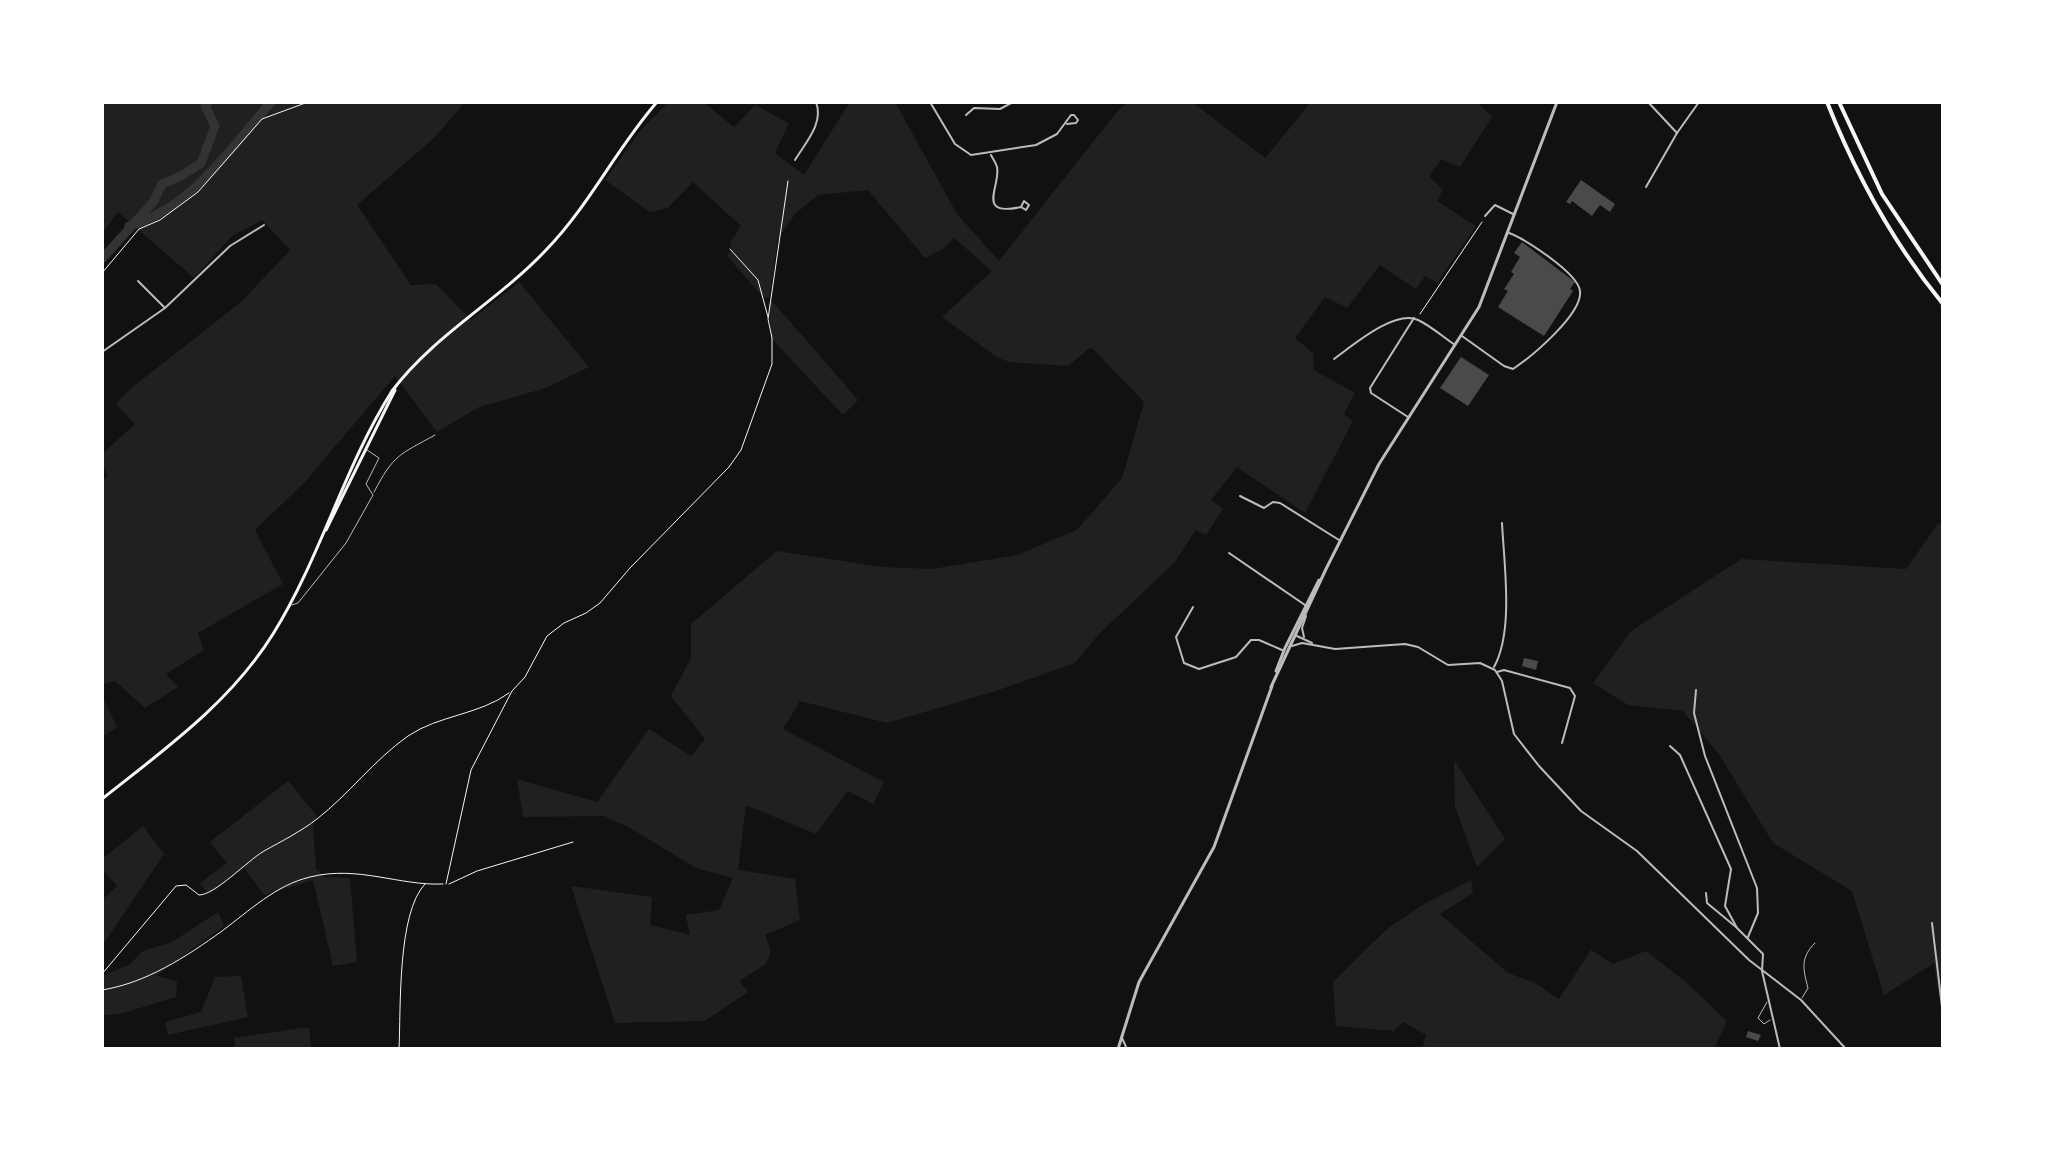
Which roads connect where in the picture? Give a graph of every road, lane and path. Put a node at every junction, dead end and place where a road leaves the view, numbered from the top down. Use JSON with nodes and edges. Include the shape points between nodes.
{"nodes":[{"id":1,"x":308,"y":102,"type":"edge"},
{"id":2,"x":657,"y":102,"type":"edge"},
{"id":3,"x":816,"y":102,"type":"edge"},
{"id":4,"x":930,"y":102,"type":"edge"},
{"id":5,"x":1013,"y":102,"type":"edge"},
{"id":6,"x":1557,"y":102,"type":"edge"},
{"id":7,"x":1648,"y":102,"type":"edge"},
{"id":8,"x":1699,"y":102,"type":"edge"},
{"id":9,"x":1827,"y":102,"type":"edge"},
{"id":10,"x":1839,"y":102,"type":"edge"},
{"id":11,"x":966,"y":115,"type":"dead end"},
{"id":12,"x":1067,"y":124,"type":"dead end"},
{"id":13,"x":1677,"y":133,"type":"junction"},
{"id":14,"x":990,"y":154,"type":"junction"},
{"id":15,"x":795,"y":160,"type":"dead end"},
{"id":16,"x":788,"y":181,"type":"dead end"},
{"id":17,"x":1646,"y":187,"type":"dead end"},
{"id":18,"x":1021,"y":207,"type":"dead end"},
{"id":19,"x":1514,"y":215,"type":"junction"},
{"id":20,"x":1485,"y":216,"type":"joint"},
{"id":21,"x":264,"y":225,"type":"dead end"},
{"id":22,"x":1508,"y":233,"type":"junction"},
{"id":23,"x":730,"y":249,"type":"dead end"},
{"id":24,"x":102,"y":273,"type":"edge"},
{"id":25,"x":138,"y":281,"type":"dead end"},
{"id":26,"x":1943,"y":285,"type":"edge"},
{"id":27,"x":1943,"y":304,"type":"edge"},
{"id":28,"x":165,"y":308,"type":"junction"},
{"id":29,"x":1415,"y":318,"type":"junction"},
{"id":30,"x":768,"y":319,"type":"junction"},
{"id":31,"x":1462,"y":336,"type":"junction"},
{"id":32,"x":1456,"y":346,"type":"junction"},
{"id":33,"x":102,"y":352,"type":"edge"},
{"id":34,"x":1334,"y":359,"type":"dead end"},
{"id":35,"x":1409,"y":418,"type":"junction"},
{"id":36,"x":435,"y":435,"type":"dead end"},
{"id":37,"x":365,"y":449,"type":"junction"},
{"id":38,"x":373,"y":495,"type":"junction"},
{"id":39,"x":1240,"y":496,"type":"dead end"},
{"id":40,"x":1502,"y":523,"type":"dead end"},
{"id":41,"x":1340,"y":541,"type":"junction"},
{"id":42,"x":1229,"y":553,"type":"dead end"},
{"id":43,"x":1326,"y":569,"type":"junction"},
{"id":44,"x":290,"y":605,"type":"junction"},
{"id":45,"x":1306,"y":606,"type":"junction"},
{"id":46,"x":1193,"y":607,"type":"dead end"},
{"id":47,"x":1306,"y":616,"type":"junction"},
{"id":48,"x":1293,"y":636,"type":"junction"},
{"id":49,"x":1308,"y":641,"type":"junction"},
{"id":50,"x":1303,"y":643,"type":"junction"},
{"id":51,"x":1317,"y":646,"type":"junction"},
{"id":52,"x":1287,"y":650,"type":"junction"},
{"id":53,"x":1493,"y":668,"type":"junction"},
{"id":54,"x":1497,"y":672,"type":"junction"},
{"id":55,"x":1696,"y":690,"type":"dead end"},
{"id":56,"x":512,"y":691,"type":"junction"},
{"id":57,"x":1562,"y":743,"type":"dead end"},
{"id":58,"x":1670,"y":746,"type":"dead end"},
{"id":59,"x":102,"y":799,"type":"edge"},
{"id":60,"x":573,"y":842,"type":"dead end"},
{"id":61,"x":426,"y":884,"type":"junction"},
{"id":62,"x":446,"y":884,"type":"junction"},
{"id":63,"x":1706,"y":893,"type":"dead end"},
{"id":64,"x":1932,"y":923,"type":"dead end"},
{"id":65,"x":1737,"y":928,"type":"junction"},
{"id":66,"x":1747,"y":938,"type":"junction"},
{"id":67,"x":1815,"y":943,"type":"dead end"},
{"id":68,"x":1762,"y":971,"type":"junction"},
{"id":69,"x":102,"y":974,"type":"edge"},
{"id":70,"x":102,"y":990,"type":"edge"},
{"id":71,"x":1769,"y":1000,"type":"junction"},
{"id":72,"x":1801,"y":1000,"type":"junction"},
{"id":73,"x":1943,"y":1015,"type":"edge"},
{"id":74,"x":1773,"y":1018,"type":"junction"},
{"id":75,"x":1121,"y":1037,"type":"junction"},
{"id":76,"x":399,"y":1049,"type":"edge"},
{"id":77,"x":1118,"y":1049,"type":"edge"},
{"id":78,"x":1127,"y":1049,"type":"edge"},
{"id":79,"x":1780,"y":1049,"type":"edge"},
{"id":80,"x":1846,"y":1049,"type":"edge"}],
"edges":[{"from":1,"to":24,"type":"path","via":[[262,119],[198,192],[139,229]]},
{"from":2,"to":37,"type":"main road","via":[[546,251],[400,379]]},
{"from":3,"to":15,"type":"street","via":[[818,121]]},
{"from":4,"to":14,"type":"street","via":[[955,144],[971,155]]},
{"from":5,"to":11,"type":"street","via":[[1000,109],[974,108]]},
{"from":6,"to":19,"type":"street"},
{"from":7,"to":13,"type":"street"},
{"from":8,"to":13,"type":"street"},
{"from":9,"to":27,"type":"highway","via":[[1871,199]]},
{"from":10,"to":26,"type":"highway","via":[[1882,194]]},
{"from":12,"to":14,"type":"street","via":[[1047,141]]},
{"from":13,"to":17,"type":"street"},
{"from":14,"to":18,"type":"street","via":[[997,168],[994,201],[1006,210]]},
{"from":16,"to":30,"type":"path"},
{"from":19,"to":20,"type":"street","via":[[1495,205]]},
{"from":19,"to":22,"type":"street"},
{"from":20,"to":29,"type":"path"},
{"from":21,"to":28,"type":"street","via":[[230,246]]},
{"from":22,"to":31,"type":"street"},
{"from":22,"to":31,"type":"street","via":[[1526,240],[1577,281],[1579,299],[1555,333],[1513,369]]},
{"from":23,"to":30,"type":"path","via":[[758,280]]},
{"from":25,"to":28,"type":"street"},
{"from":28,"to":33,"type":"street"},
{"from":29,"to":32,"type":"street"},
{"from":29,"to":34,"type":"street","via":[[1384,325]]},
{"from":29,"to":35,"type":"street","via":[[1370,388]]},
{"from":30,"to":56,"type":"path","via":[[772,364],[741,450],[600,603],[547,636]]},
{"from":31,"to":32,"type":"street"},
{"from":32,"to":35,"type":"street"},
{"from":35,"to":41,"type":"street"},
{"from":36,"to":38,"type":"lane","via":[[396,457]]},
{"from":37,"to":38,"type":"lane","via":[[379,458],[366,484]]},
{"from":37,"to":44,"type":"main road"},
{"from":38,"to":44,"type":"lane","via":[[346,543],[298,603]]},
{"from":39,"to":41,"type":"street","via":[[1264,508],[1280,503]]},
{"from":40,"to":53,"type":"street","via":[[1506,605],[1500,656]]},
{"from":41,"to":43,"type":"street"},
{"from":42,"to":45,"type":"street"},
{"from":43,"to":45,"type":"street"},
{"from":43,"to":47,"type":"street"},
{"from":44,"to":59,"type":"main road","via":[[257,659],[215,706]]},
{"from":45,"to":48,"type":"street"},
{"from":46,"to":52,"type":"street","via":[[1176,637],[1181,657],[1191,667],[1236,657],[1251,640]]},
{"from":47,"to":48,"type":"street"},
{"from":47,"to":49,"type":"street","via":[[1302,631]]},
{"from":48,"to":49,"type":"street"},
{"from":48,"to":50,"type":"street"},
{"from":48,"to":52,"type":"street"},
{"from":49,"to":51,"type":"street"},
{"from":50,"to":51,"type":"street"},
{"from":50,"to":52,"type":"street"},
{"from":51,"to":53,"type":"street","via":[[1405,644],[1448,665],[1480,663]]},
{"from":52,"to":75,"type":"street","via":[[1214,847],[1139,982]]},
{"from":53,"to":54,"type":"street"},
{"from":54,"to":57,"type":"street","via":[[1570,688],[1575,696]]},
{"from":54,"to":68,"type":"street","via":[[1514,734],[1539,766],[1581,811],[1637,851]]},
{"from":55,"to":66,"type":"street","via":[[1694,713],[1705,756],[1757,888],[1758,913]]},
{"from":56,"to":62,"type":"path","via":[[471,770]]},
{"from":56,"to":69,"type":"path","via":[[407,737],[319,818],[252,858],[208,893],[176,886]]},
{"from":58,"to":65,"type":"street","via":[[1680,755],[1731,869],[1725,906]]},
{"from":60,"to":62,"type":"path"},
{"from":61,"to":62,"type":"path"},
{"from":61,"to":70,"type":"path","via":[[373,874],[311,876],[261,901],[159,971]]},
{"from":61,"to":76,"type":"path","via":[[408,923]]},
{"from":63,"to":65,"type":"street","via":[[1707,903]]},
{"from":64,"to":73,"type":"street"},
{"from":65,"to":66,"type":"street"},
{"from":66,"to":68,"type":"street","via":[[1763,954]]},
{"from":67,"to":72,"type":"lane","via":[[1804,956],[1808,988]]},
{"from":68,"to":71,"type":"street"},
{"from":68,"to":72,"type":"street"},
{"from":71,"to":74,"type":"street"},
{"from":71,"to":74,"type":"lane","via":[[1758,1018],[1764,1024]]},
{"from":72,"to":80,"type":"street"},
{"from":74,"to":79,"type":"street"},
{"from":75,"to":77,"type":"street"},
{"from":75,"to":78,"type":"street"}]}
